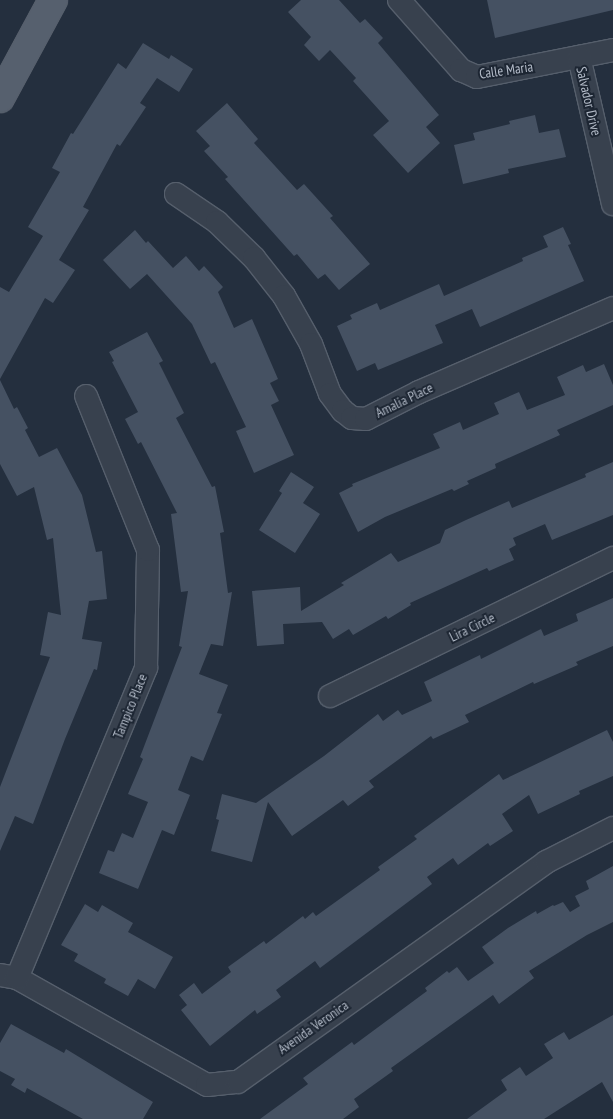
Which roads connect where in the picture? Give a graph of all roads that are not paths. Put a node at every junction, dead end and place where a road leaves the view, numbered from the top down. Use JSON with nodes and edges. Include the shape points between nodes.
{"nodes":[{"id":1,"x":53,"y":0,"type":"edge"},
{"id":2,"x":399,"y":0,"type":"edge"},
{"id":3,"x":613,"y":50,"type":"edge"},
{"id":4,"x":579,"y":57,"type":"junction"},
{"id":5,"x":0,"y":98,"type":"edge"},
{"id":6,"x":176,"y":194,"type":"dead end"},
{"id":7,"x":613,"y":204,"type":"edge"},
{"id":8,"x":613,"y":308,"type":"edge"},
{"id":9,"x":86,"y":396,"type":"dead end"},
{"id":10,"x":613,"y":558,"type":"edge"},
{"id":11,"x":330,"y":696,"type":"dead end"},
{"id":12,"x":613,"y":828,"type":"edge"},
{"id":13,"x":9,"y":977,"type":"edge"}],
"edges":[{"from":1,"to":5,"type":"main road"},
{"from":2,"to":4,"type":"street","name":"Calle Maria","via":[[461,70],[477,77]]},
{"from":3,"to":4,"type":"street","name":"Calle Maria"},
{"from":4,"to":7,"type":"street","name":"Salvador Drive"},
{"from":6,"to":8,"type":"street","name":"Amalia Place","via":[[217,222],[254,258],[284,296],[311,344],[330,394],[352,418],[366,419],[419,392]]},
{"from":9,"to":13,"type":"street","name":"Tampico Place","via":[[148,550],[146,668]]},
{"from":10,"to":11,"type":"street","name":"Lira Circle"},
{"from":12,"to":13,"type":"street","name":"Avenida Veronica","via":[[546,862],[238,1082],[207,1085]]}]}
